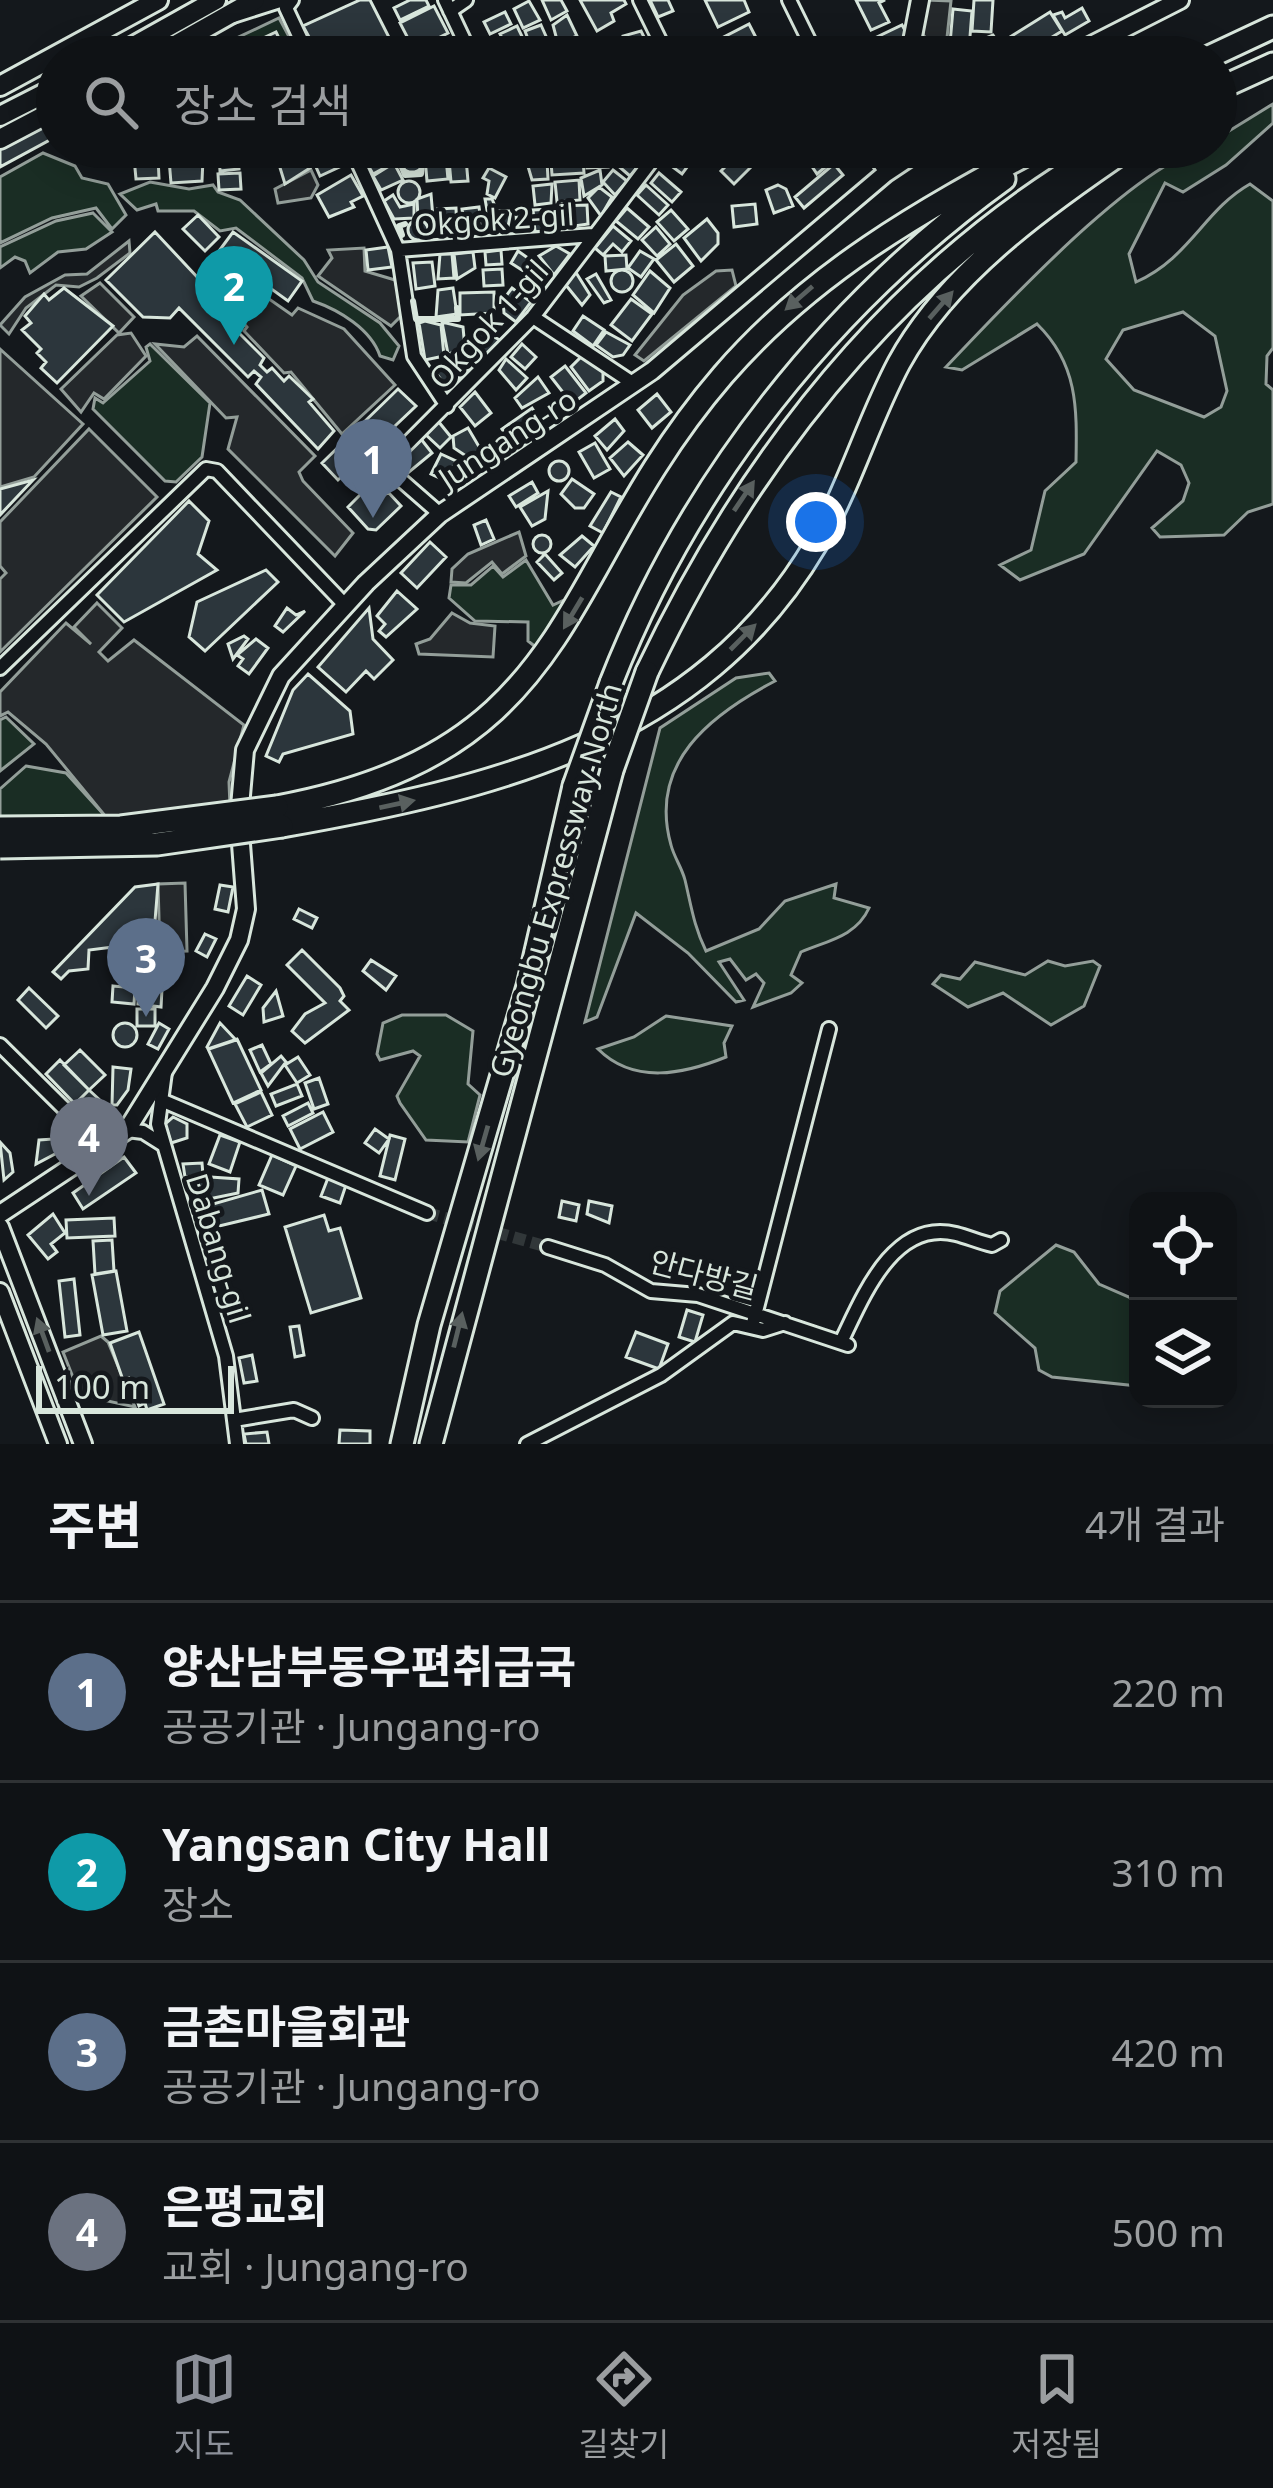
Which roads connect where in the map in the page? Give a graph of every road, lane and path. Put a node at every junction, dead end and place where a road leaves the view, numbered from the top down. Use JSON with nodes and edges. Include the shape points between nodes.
{"nodes":[{"id":1,"x":158,"y":0,"type":"edge"},
{"id":2,"x":255,"y":0,"type":"edge"},
{"id":3,"x":283,"y":0,"type":"edge"},
{"id":4,"x":292,"y":0,"type":"edge"},
{"id":5,"x":466,"y":0,"type":"edge"},
{"id":6,"x":640,"y":0,"type":"edge"},
{"id":7,"x":790,"y":0,"type":"edge"},
{"id":8,"x":920,"y":0,"type":"edge"},
{"id":9,"x":1180,"y":0,"type":"edge"},
{"id":10,"x":447,"y":5,"type":"edge"},
{"id":11,"x":222,"y":8,"type":"edge"},
{"id":12,"x":1273,"y":26,"type":"edge"},
{"id":13,"x":92,"y":36,"type":"edge"},
{"id":14,"x":160,"y":36,"type":"edge"},
{"id":15,"x":183,"y":36,"type":"edge"},
{"id":16,"x":299,"y":36,"type":"edge"},
{"id":17,"x":462,"y":36,"type":"edge"},
{"id":18,"x":658,"y":36,"type":"edge"},
{"id":19,"x":807,"y":36,"type":"edge"},
{"id":20,"x":913,"y":36,"type":"edge"},
{"id":21,"x":1109,"y":36,"type":"edge"},
{"id":22,"x":1237,"y":43,"type":"edge"},
{"id":23,"x":1273,"y":64,"type":"edge"},
{"id":24,"x":36,"y":66,"type":"edge"},
{"id":25,"x":1237,"y":80,"type":"edge"},
{"id":26,"x":0,"y":86,"type":"edge"},
{"id":27,"x":36,"y":98,"type":"edge"},
{"id":28,"x":0,"y":116,"type":"edge"},
{"id":29,"x":36,"y":120,"type":"edge"},
{"id":30,"x":0,"y":139,"type":"edge"},
{"id":31,"x":361,"y":168,"type":"edge"},
{"id":32,"x":646,"y":168,"type":"edge"},
{"id":33,"x":883,"y":168,"type":"edge"},
{"id":34,"x":887,"y":168,"type":"edge"},
{"id":35,"x":894,"y":168,"type":"edge"},
{"id":36,"x":1004,"y":168,"type":"edge"},
{"id":37,"x":1018,"y":168,"type":"edge"},
{"id":38,"x":1077,"y":168,"type":"edge"},
{"id":39,"x":1102,"y":168,"type":"edge"},
{"id":40,"x":886,"y":173,"type":"junction"},
{"id":41,"x":593,"y":236,"type":"junction"},
{"id":42,"x":398,"y":250,"type":"junction"},
{"id":43,"x":533,"y":316,"type":"junction"},
{"id":44,"x":634,"y":384,"type":"junction"},
{"id":45,"x":447,"y":406,"type":"junction"},
{"id":46,"x":440,"y":514,"type":"junction"},
{"id":47,"x":345,"y":605,"type":"junction"},
{"id":48,"x":0,"y":668,"type":"edge"},
{"id":49,"x":280,"y":816,"type":"junction"},
{"id":50,"x":0,"y":828,"type":"edge"},
{"id":51,"x":0,"y":848,"type":"edge"},
{"id":52,"x":830,"y":1029,"type":"dead end"},
{"id":53,"x":0,"y":1045,"type":"edge"},
{"id":54,"x":166,"y":1066,"type":"junction"},
{"id":55,"x":161,"y":1100,"type":"junction"},
{"id":56,"x":127,"y":1130,"type":"junction"},
{"id":57,"x":162,"y":1144,"type":"junction"},
{"id":58,"x":102,"y":1146,"type":"junction"},
{"id":59,"x":427,"y":1213,"type":"tunnel mouth"},
{"id":60,"x":0,"y":1214,"type":"edge"},
{"id":61,"x":0,"y":1227,"type":"edge"},
{"id":62,"x":1001,"y":1240,"type":"dead end"},
{"id":63,"x":548,"y":1247,"type":"tunnel mouth"},
{"id":64,"x":0,"y":1292,"type":"edge"},
{"id":65,"x":734,"y":1306,"type":"junction"},
{"id":66,"x":755,"y":1321,"type":"junction"},
{"id":67,"x":734,"y":1324,"type":"junction"},
{"id":68,"x":312,"y":1418,"type":"dead end"},
{"id":69,"x":234,"y":1420,"type":"junction"},
{"id":70,"x":58,"y":1444,"type":"edge"},
{"id":71,"x":83,"y":1444,"type":"edge"},
{"id":72,"x":237,"y":1444,"type":"edge"},
{"id":73,"x":402,"y":1444,"type":"edge"},
{"id":74,"x":431,"y":1444,"type":"edge"},
{"id":75,"x":527,"y":1444,"type":"edge"}],
"edges":[{"from":1,"to":13,"type":"main road"},
{"from":2,"to":11,"type":"main road"},
{"from":3,"to":11,"type":"street"},
{"from":4,"to":16,"type":"street","via":[[286,8]]},
{"from":5,"to":10,"type":"street"},
{"from":6,"to":18,"type":"street"},
{"from":7,"to":19,"type":"street"},
{"from":8,"to":20,"type":"main road"},
{"from":9,"to":21,"type":"main road"},
{"from":10,"to":17,"type":"street"},
{"from":11,"to":14,"type":"main road"},
{"from":11,"to":15,"type":"main road"},
{"from":12,"to":22,"type":"highway"},
{"from":23,"to":25,"type":"highway"},
{"from":24,"to":26,"type":"main road"},
{"from":27,"to":28,"type":"main road"},
{"from":29,"to":30,"type":"main road"},
{"from":31,"to":42,"type":"street","name":"Okgok 2-gil"},
{"from":32,"to":41,"type":"street","name":"Okgok 1-gil"},
{"from":33,"to":40,"type":"street"},
{"from":34,"to":40,"type":"main road"},
{"from":35,"to":40,"type":"main road","name":"Jungang-ro"},
{"from":36,"to":49,"type":"highway","one_way":true,"via":[[884,232],[748,346],[669,448],[547,654],[498,711],[406,769]]},
{"from":37,"to":73,"type":"highway","one_way":true,"bridge":true,"via":[[895,266],[811,354],[706,495],[647,601],[574,786],[528,986]]},
{"from":74,"to":38,"type":"highway","name":"Gyeongbu Expressway North","one_way":true,"bridge":true,"via":[[612,770],[646,672],[715,539],[856,348],[961,248]]},
{"from":49,"to":39,"type":"highway","one_way":true,"via":[[431,797],[545,765],[620,730],[722,658],[814,547],[898,364],[935,311]]},
{"from":40,"to":44,"type":"main road","name":"Jungang-ro"},
{"from":41,"to":42,"type":"street","name":"Okgok 2-gil"},
{"from":41,"to":43,"type":"street","name":"Okgok 1-gil"},
{"from":42,"to":45,"type":"street","name":"Okgok 2-gil","via":[[414,356]]},
{"from":43,"to":44,"type":"street"},
{"from":43,"to":45,"type":"street","name":"Okgok 1-gil"},
{"from":44,"to":46,"type":"main road","name":"Jungang-ro"},
{"from":45,"to":46,"type":"street","name":"Okgok 1-gil","via":[[385,466]]},
{"from":46,"to":47,"type":"main road","name":"Jungang-ro"},
{"from":47,"to":48,"type":"street","via":[[217,471],[206,469]]},
{"from":47,"to":54,"type":"main road","name":"Jungang-ro","via":[[281,676],[245,750],[243,928]]},
{"from":49,"to":50,"type":"highway","bridge":true},
{"from":49,"to":51,"type":"highway","bridge":true,"via":[[157,844]]},
{"from":52,"to":66,"type":"street"},
{"from":53,"to":58,"type":"street"},
{"from":54,"to":55,"type":"street","name":"Dabang-gil"},
{"from":54,"to":56,"type":"main road","name":"Jungang-ro"},
{"from":55,"to":57,"type":"street","name":"Dabang-gil"},
{"from":55,"to":59,"type":"street"},
{"from":56,"to":57,"type":"street"},
{"from":56,"to":58,"type":"main road","name":"Jungang-ro"},
{"from":57,"to":69,"type":"street","name":"Dabang-gil","via":[[209,1291]]},
{"from":58,"to":60,"type":"main road","name":"Jungang-ro"},
{"from":71,"to":61,"type":"main road","one_way":true},
{"from":62,"to":66,"type":"street","name":"안다방길","via":[[992,1245],[955,1233],[910,1240],[878,1270],[844,1344],[787,1322]]},
{"from":63,"to":65,"type":"street","name":"안다방길","via":[[651,1291]]},
{"from":64,"to":70,"type":"main road"},
{"from":65,"to":66,"type":"street","name":"안다방길"},
{"from":65,"to":67,"type":"street"},
{"from":66,"to":67,"type":"street"},
{"from":67,"to":75,"type":"street","via":[[661,1375]]},
{"from":68,"to":69,"type":"street","via":[[294,1410]]},
{"from":69,"to":72,"type":"street","name":"Dabang-gil"}]}
